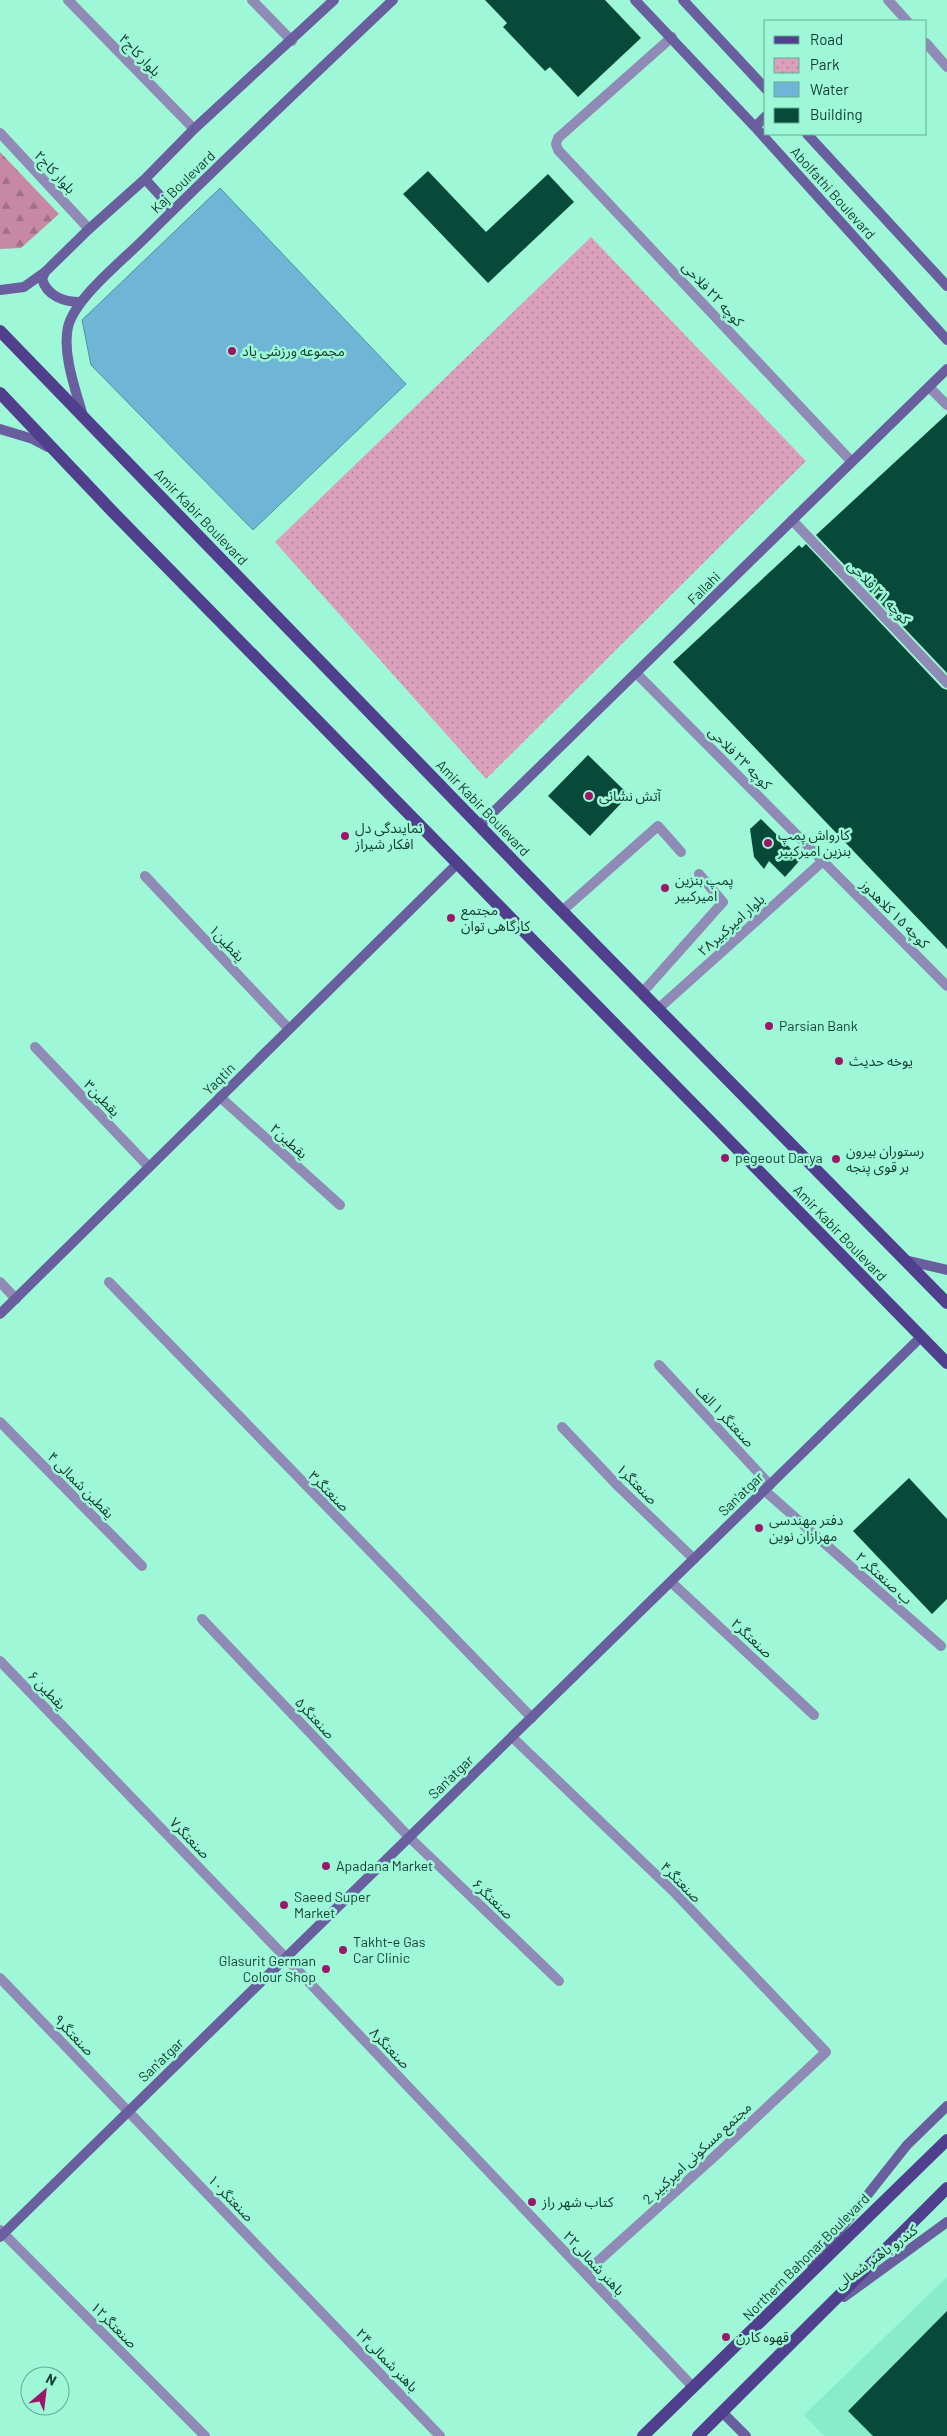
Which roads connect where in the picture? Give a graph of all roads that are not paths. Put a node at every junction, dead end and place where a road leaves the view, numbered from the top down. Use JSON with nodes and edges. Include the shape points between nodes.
{"nodes":[{"id":1,"x":68,"y":0,"type":"edge"},
{"id":2,"x":252,"y":0,"type":"edge"},
{"id":3,"x":334,"y":0,"type":"edge"},
{"id":4,"x":392,"y":0,"type":"edge"},
{"id":5,"x":636,"y":0,"type":"edge"},
{"id":6,"x":683,"y":0,"type":"edge"},
{"id":7,"x":888,"y":0,"type":"edge"},
{"id":8,"x":906,"y":20,"type":"edge"},
{"id":9,"x":672,"y":37,"type":"junction"},
{"id":10,"x":292,"y":41,"type":"junction"},
{"id":11,"x":927,"y":44,"type":"edge"},
{"id":12,"x":947,"y":67,"type":"edge"},
{"id":13,"x":764,"y":87,"type":"edge"},
{"id":14,"x":764,"y":118,"type":"edge"},
{"id":15,"x":755,"y":127,"type":"junction"},
{"id":16,"x":194,"y":129,"type":"junction"},
{"id":17,"x":0,"y":133,"type":"edge"},
{"id":18,"x":808,"y":135,"type":"edge"},
{"id":19,"x":145,"y":179,"type":"junction"},
{"id":20,"x":173,"y":210,"type":"junction"},
{"id":21,"x":89,"y":229,"type":"junction"},
{"id":22,"x":45,"y":272,"type":"junction"},
{"id":23,"x":947,"y":286,"type":"edge"},
{"id":24,"x":0,"y":290,"type":"edge"},
{"id":25,"x":80,"y":302,"type":"junction"},
{"id":26,"x":0,"y":331,"type":"edge"},
{"id":27,"x":947,"y":340,"type":"edge"},
{"id":28,"x":947,"y":369,"type":"edge"},
{"id":29,"x":929,"y":387,"type":"junction"},
{"id":30,"x":0,"y":393,"type":"edge"},
{"id":31,"x":947,"y":405,"type":"edge"},
{"id":32,"x":83,"y":416,"type":"junction"},
{"id":33,"x":0,"y":429,"type":"edge"},
{"id":34,"x":57,"y":452,"type":"junction"},
{"id":35,"x":851,"y":461,"type":"junction"},
{"id":36,"x":792,"y":520,"type":"junction"},
{"id":37,"x":637,"y":674,"type":"junction"},
{"id":38,"x":947,"y":682,"type":"edge"},
{"id":39,"x":479,"y":826,"type":"junction"},
{"id":40,"x":682,"y":852,"type":"dead end"},
{"id":41,"x":823,"y":861,"type":"junction"},
{"id":42,"x":458,"y":862,"type":"junction"},
{"id":43,"x":699,"y":874,"type":"dead end"},
{"id":44,"x":145,"y":876,"type":"dead end"},
{"id":45,"x":562,"y":911,"type":"junction"},
{"id":46,"x":947,"y":986,"type":"edge"},
{"id":47,"x":642,"y":993,"type":"junction"},
{"id":48,"x":658,"y":1009,"type":"junction"},
{"id":49,"x":289,"y":1029,"type":"junction"},
{"id":50,"x":34,"y":1047,"type":"dead end"},
{"id":51,"x":220,"y":1097,"type":"junction"},
{"id":52,"x":149,"y":1168,"type":"junction"},
{"id":53,"x":340,"y":1205,"type":"dead end"},
{"id":54,"x":905,"y":1260,"type":"junction"},
{"id":55,"x":947,"y":1270,"type":"edge"},
{"id":56,"x":0,"y":1282,"type":"edge"},
{"id":57,"x":109,"y":1282,"type":"dead end"},
{"id":58,"x":16,"y":1299,"type":"junction"},
{"id":59,"x":947,"y":1303,"type":"edge"},
{"id":60,"x":0,"y":1314,"type":"edge"},
{"id":61,"x":921,"y":1337,"type":"junction"},
{"id":62,"x":947,"y":1363,"type":"edge"},
{"id":63,"x":659,"y":1365,"type":"dead end"},
{"id":64,"x":0,"y":1422,"type":"edge"},
{"id":65,"x":562,"y":1427,"type":"dead end"},
{"id":66,"x":767,"y":1487,"type":"junction"},
{"id":67,"x":694,"y":1559,"type":"junction"},
{"id":68,"x":142,"y":1566,"type":"dead end"},
{"id":69,"x":671,"y":1582,"type":"junction"},
{"id":70,"x":202,"y":1619,"type":"dead end"},
{"id":71,"x":941,"y":1646,"type":"dead end"},
{"id":72,"x":0,"y":1661,"type":"edge"},
{"id":73,"x":814,"y":1715,"type":"dead end"},
{"id":74,"x":532,"y":1718,"type":"junction"},
{"id":75,"x":512,"y":1737,"type":"junction"},
{"id":76,"x":74,"y":1738,"type":"joint"},
{"id":77,"x":409,"y":1837,"type":"junction"},
{"id":78,"x":286,"y":1958,"type":"junction"},
{"id":79,"x":0,"y":1978,"type":"edge"},
{"id":80,"x":558,"y":1981,"type":"dead end"},
{"id":81,"x":826,"y":2052,"type":"joint"},
{"id":82,"x":947,"y":2106,"type":"edge"},
{"id":83,"x":129,"y":2111,"type":"junction"},
{"id":84,"x":947,"y":2140,"type":"edge"},
{"id":85,"x":475,"y":2157,"type":"joint"},
{"id":86,"x":947,"y":2188,"type":"edge"},
{"id":87,"x":947,"y":2222,"type":"edge"},
{"id":88,"x":1,"y":2234,"type":"edge"},
{"id":89,"x":585,"y":2273,"type":"junction"},
{"id":90,"x":787,"y":2297,"type":"junction"},
{"id":91,"x":314,"y":2304,"type":"joint"},
{"id":92,"x":821,"y":2314,"type":"junction"},
{"id":93,"x":694,"y":2387,"type":"junction"},
{"id":94,"x":722,"y":2412,"type":"junction"},
{"id":95,"x":205,"y":2436,"type":"edge"},
{"id":96,"x":440,"y":2436,"type":"edge"},
{"id":97,"x":643,"y":2436,"type":"edge"},
{"id":98,"x":698,"y":2436,"type":"edge"},
{"id":99,"x":746,"y":2436,"type":"edge"}],
"edges":[{"from":1,"to":16,"type":"street","name":"بلوار کاج۴"},
{"from":2,"to":10,"type":"street"},
{"from":3,"to":10,"type":"street","name":"Kaj Boulevard"},
{"from":4,"to":20,"type":"street","name":"Kaj Boulevard"},
{"from":5,"to":9,"type":"street","name":"Abolfathi Boulevard"},
{"from":6,"to":13,"type":"street"},
{"from":7,"to":8,"type":"street"},
{"from":9,"to":15,"type":"street","name":"Abolfathi Boulevard"},
{"from":9,"to":35,"type":"street","name":"کوچه ۲۲ فلاحی","via":[[558,138],[556,144]]},
{"from":10,"to":16,"type":"street","name":"Kaj Boulevard"},
{"from":11,"to":12,"type":"street"},
{"from":14,"to":15,"type":"street"},
{"from":15,"to":27,"type":"street","name":"Abolfathi Boulevard"},
{"from":16,"to":19,"type":"street","name":"Kaj Boulevard"},
{"from":17,"to":21,"type":"street","name":"بلوار کاج۲"},
{"from":18,"to":23,"type":"street","name":"Abolfathi Boulevard"},
{"from":19,"to":20,"type":"street"},
{"from":19,"to":21,"type":"street","name":"Kaj Boulevard"},
{"from":20,"to":25,"type":"street","name":"Kaj Boulevard"},
{"from":21,"to":22,"type":"street","name":"Kaj Boulevard"},
{"from":22,"to":24,"type":"street","name":"Kaj Boulevard","via":[[24,287]]},
{"from":22,"to":25,"type":"street","via":[[44,286],[52,294]]},
{"from":25,"to":32,"type":"street","name":"Kaj Boulevard","via":[[68,328],[67,343],[70,370]]},
{"from":26,"to":32,"type":"main road","name":"Amir Kabir Boulevard"},
{"from":28,"to":29,"type":"street","name":"Fallahi"},
{"from":29,"to":31,"type":"street"},
{"from":29,"to":35,"type":"street","name":"Fallahi"},
{"from":30,"to":34,"type":"main road","name":"Amir Kabir Boulevard"},
{"from":32,"to":39,"type":"main road","name":"Amir Kabir Boulevard"},
{"from":33,"to":34,"type":"street","via":[[33,439]]},
{"from":34,"to":42,"type":"main road","name":"Amir Kabir Boulevard"},
{"from":35,"to":36,"type":"street","name":"Fallahi"},
{"from":36,"to":37,"type":"street","name":"Fallahi"},
{"from":36,"to":38,"type":"street","name":"کوچه ۲۱ فلاحی"},
{"from":37,"to":39,"type":"street","name":"Fallahi"},
{"from":37,"to":41,"type":"street","name":"کوچه ۲۳ فلاحی"},
{"from":39,"to":45,"type":"main road","name":"Amir Kabir Boulevard"},
{"from":40,"to":45,"type":"street","via":[[658,826]]},
{"from":41,"to":46,"type":"street","name":"کوچه ۱۵ کلاهدوز"},
{"from":41,"to":48,"type":"street","name":"۲۸بلوار امیرکبیر"},
{"from":42,"to":49,"type":"street","name":"Yaqtin"},
{"from":42,"to":61,"type":"main road","name":"Amir Kabir Boulevard"},
{"from":43,"to":47,"type":"street","via":[[723,902]]},
{"from":44,"to":49,"type":"street","name":"یقطین۱"},
{"from":45,"to":47,"type":"main road","name":"Amir Kabir Boulevard"},
{"from":47,"to":48,"type":"main road","name":"Amir Kabir Boulevard"},
{"from":48,"to":54,"type":"main road","name":"Amir Kabir Boulevard"},
{"from":49,"to":51,"type":"street","name":"Yaqtin"},
{"from":50,"to":52,"type":"street","name":"یقطین۳"},
{"from":51,"to":52,"type":"street","name":"Yaqtin"},
{"from":51,"to":53,"type":"street","name":"یقطین۲"},
{"from":52,"to":58,"type":"street","name":"Yaqtin"},
{"from":54,"to":55,"type":"street"},
{"from":54,"to":59,"type":"main road","name":"Amir Kabir Boulevard"},
{"from":56,"to":58,"type":"street"},
{"from":57,"to":74,"type":"street","name":"صنعتگر۳"},
{"from":58,"to":60,"type":"street","name":"Yaqtin"},
{"from":61,"to":62,"type":"main road","name":"Amir Kabir Boulevard"},
{"from":61,"to":66,"type":"street","name":"San'atgar"},
{"from":63,"to":66,"type":"street","name":"صنعتگر ۱ الف"},
{"from":64,"to":68,"type":"street","name":"یقطین شمالی ۴"},
{"from":65,"to":67,"type":"street","name":"صنعتگر۱"},
{"from":66,"to":67,"type":"street","name":"San'atgar"},
{"from":66,"to":71,"type":"street","name":"۲ ب صنعتگر"},
{"from":67,"to":69,"type":"street","name":"San'atgar"},
{"from":69,"to":73,"type":"street","name":"صنعتگر۲"},
{"from":69,"to":74,"type":"street","name":"San'atgar"},
{"from":70,"to":77,"type":"street","name":"صنعتگر۵"},
{"from":72,"to":76,"type":"street","name":"یقطین ۶"},
{"from":74,"to":75,"type":"street","name":"San'atgar"},
{"from":75,"to":77,"type":"street","name":"San'atgar"},
{"from":75,"to":81,"type":"street","name":"صنعتگر۴","via":[[676,1894]]},
{"from":76,"to":78,"type":"street","name":"صنعتگر۷"},
{"from":77,"to":78,"type":"street","name":"San'atgar"},
{"from":77,"to":80,"type":"street","name":"صنعتگر۶"},
{"from":78,"to":83,"type":"street","name":"San'atgar"},
{"from":78,"to":85,"type":"street","name":"صنعتگر۸"},
{"from":79,"to":83,"type":"street","name":"صنعتگر۹"},
{"from":81,"to":89,"type":"street","name":"مجتمع مسکونی امیرکبیر 2"},
{"from":82,"to":90,"type":"street","via":[[907,2144]]},
{"from":83,"to":88,"type":"street","name":"San'atgar"},
{"from":83,"to":91,"type":"street","name":"صنعتگر۱۰"},
{"from":84,"to":90,"type":"main road","name":"Northern Bahonar Boulevard"},
{"from":85,"to":89,"type":"street","name":"باهنر شمالی۲۲"},
{"from":86,"to":92,"type":"main road"},
{"from":87,"to":92,"type":"street","name":"کندرو باهنر شمالی"},
{"from":88,"to":95,"type":"street","name":"صنعتگر۱۲"},
{"from":89,"to":93,"type":"street","name":"باهنر شمالی۲۲"},
{"from":90,"to":93,"type":"main road","name":"Northern Bahonar Boulevard"},
{"from":91,"to":96,"type":"street","name":"باهنر شمالی۲۴"},
{"from":92,"to":94,"type":"main road"},
{"from":93,"to":97,"type":"main road","name":"Northern Bahonar Boulevard"},
{"from":94,"to":98,"type":"main road"},
{"from":94,"to":99,"type":"street"}]}
